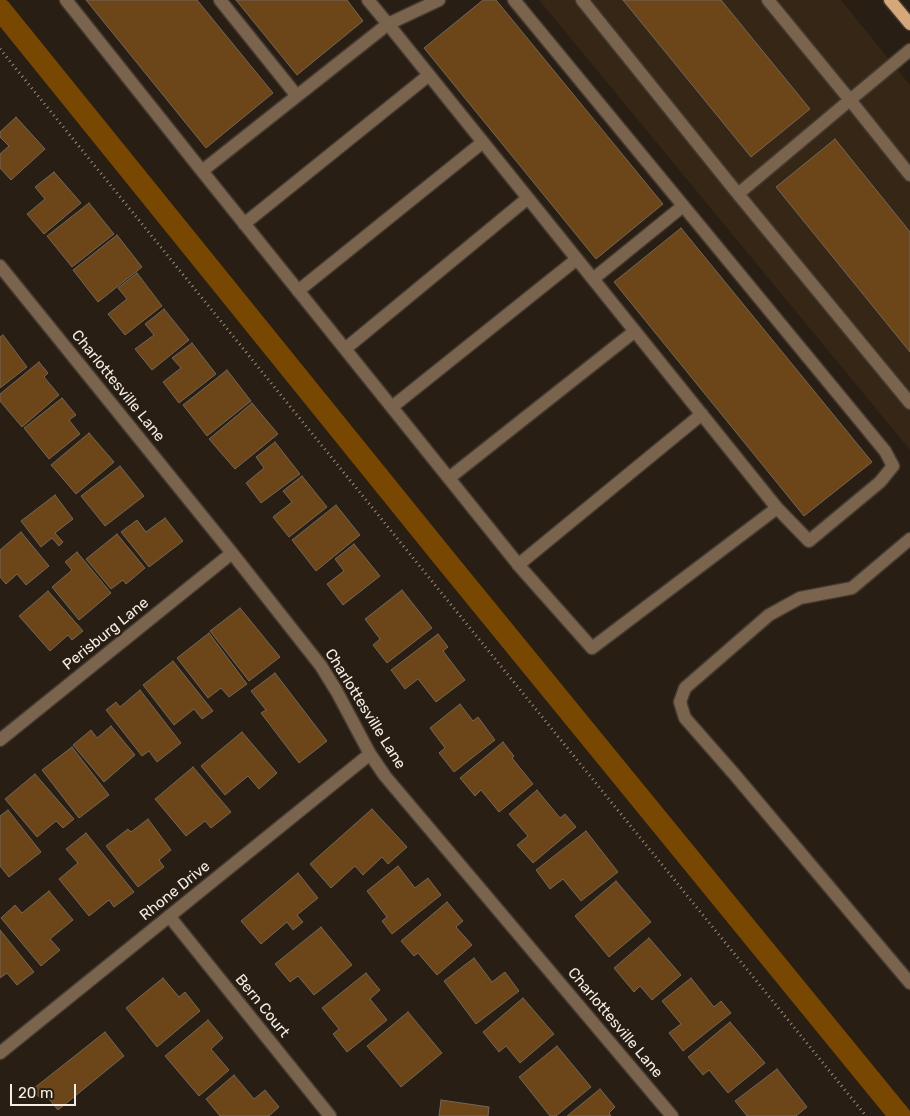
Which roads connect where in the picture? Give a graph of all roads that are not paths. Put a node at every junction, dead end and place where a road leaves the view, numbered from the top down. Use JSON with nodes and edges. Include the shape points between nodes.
{"nodes":[{"id":1,"x":66,"y":0,"type":"edge"},
{"id":2,"x":220,"y":0,"type":"edge"},
{"id":3,"x":368,"y":0,"type":"edge"},
{"id":4,"x":439,"y":0,"type":"edge"},
{"id":5,"x":514,"y":0,"type":"edge"},
{"id":6,"x":582,"y":0,"type":"edge"},
{"id":7,"x":768,"y":0,"type":"edge"},
{"id":8,"x":890,"y":0,"type":"edge"},
{"id":9,"x":388,"y":24,"type":"junction"},
{"id":10,"x":910,"y":24,"type":"edge"},
{"id":11,"x":910,"y":50,"type":"edge"},
{"id":12,"x":429,"y":75,"type":"junction"},
{"id":13,"x":297,"y":96,"type":"junction"},
{"id":14,"x":850,"y":100,"type":"junction"},
{"id":15,"x":483,"y":142,"type":"junction"},
{"id":16,"x":202,"y":171,"type":"junction"},
{"id":17,"x":910,"y":175,"type":"edge"},
{"id":18,"x":738,"y":194,"type":"junction"},
{"id":19,"x":528,"y":198,"type":"junction"},
{"id":20,"x":683,"y":206,"type":"junction"},
{"id":21,"x":244,"y":224,"type":"junction"},
{"id":22,"x":577,"y":259,"type":"junction"},
{"id":23,"x":0,"y":266,"type":"edge"},
{"id":24,"x":593,"y":279,"type":"junction"},
{"id":25,"x":298,"y":291,"type":"junction"},
{"id":26,"x":635,"y":331,"type":"junction"},
{"id":27,"x":345,"y":349,"type":"junction"},
{"id":28,"x":910,"y":403,"type":"edge"},
{"id":29,"x":392,"y":408,"type":"junction"},
{"id":30,"x":702,"y":414,"type":"junction"},
{"id":31,"x":449,"y":478,"type":"junction"},
{"id":32,"x":777,"y":508,"type":"junction"},
{"id":33,"x":910,"y":538,"type":"edge"},
{"id":34,"x":232,"y":553,"type":"junction"},
{"id":35,"x":518,"y":565,"type":"junction"},
{"id":36,"x":0,"y":740,"type":"edge"},
{"id":37,"x":370,"y":754,"type":"junction"},
{"id":38,"x":169,"y":916,"type":"junction"},
{"id":39,"x":910,"y":983,"type":"edge"},
{"id":40,"x":0,"y":1053,"type":"edge"},
{"id":41,"x":330,"y":1116,"type":"edge"},
{"id":42,"x":672,"y":1116,"type":"edge"}],
"edges":[{"from":1,"to":16,"type":"street"},
{"from":2,"to":13,"type":"street"},
{"from":3,"to":9,"type":"street"},
{"from":4,"to":9,"type":"street"},
{"from":5,"to":20,"type":"street"},
{"from":6,"to":18,"type":"street"},
{"from":7,"to":14,"type":"street"},
{"from":8,"to":10,"type":"main road"},
{"from":9,"to":12,"type":"street"},
{"from":9,"to":13,"type":"street"},
{"from":11,"to":14,"type":"street"},
{"from":12,"to":15,"type":"street"},
{"from":12,"to":21,"type":"street"},
{"from":13,"to":16,"type":"street"},
{"from":14,"to":17,"type":"street"},
{"from":14,"to":18,"type":"street"},
{"from":15,"to":19,"type":"street"},
{"from":15,"to":25,"type":"street"},
{"from":16,"to":21,"type":"street"},
{"from":18,"to":28,"type":"street"},
{"from":19,"to":22,"type":"street"},
{"from":19,"to":27,"type":"street"},
{"from":20,"to":24,"type":"street"},
{"from":20,"to":32,"type":"street","via":[[885,451],[893,466],[880,482],[809,540]]},
{"from":21,"to":25,"type":"street"},
{"from":22,"to":24,"type":"street"},
{"from":22,"to":29,"type":"street"},
{"from":23,"to":34,"type":"street","name":"Charlottesville Lane"},
{"from":24,"to":26,"type":"street"},
{"from":25,"to":27,"type":"street"},
{"from":26,"to":30,"type":"street"},
{"from":26,"to":31,"type":"street"},
{"from":27,"to":29,"type":"street"},
{"from":29,"to":31,"type":"street"},
{"from":30,"to":32,"type":"street"},
{"from":30,"to":35,"type":"street"},
{"from":31,"to":35,"type":"street"},
{"from":32,"to":35,"type":"street","via":[[592,648]]},
{"from":33,"to":39,"type":"street","via":[[852,588],[800,598],[769,615],[685,688],[680,702],[685,718]]},
{"from":34,"to":36,"type":"street","name":"Perisburg Lane"},
{"from":34,"to":37,"type":"street","name":"Charlottesville Lane","via":[[321,666]]},
{"from":37,"to":38,"type":"street","name":"Rhone Drive"},
{"from":37,"to":42,"type":"street","name":"Charlottesville Lane","via":[[385,776]]},
{"from":38,"to":40,"type":"street","name":"Rhone Drive"},
{"from":38,"to":41,"type":"street","name":"Bern Court"}]}
